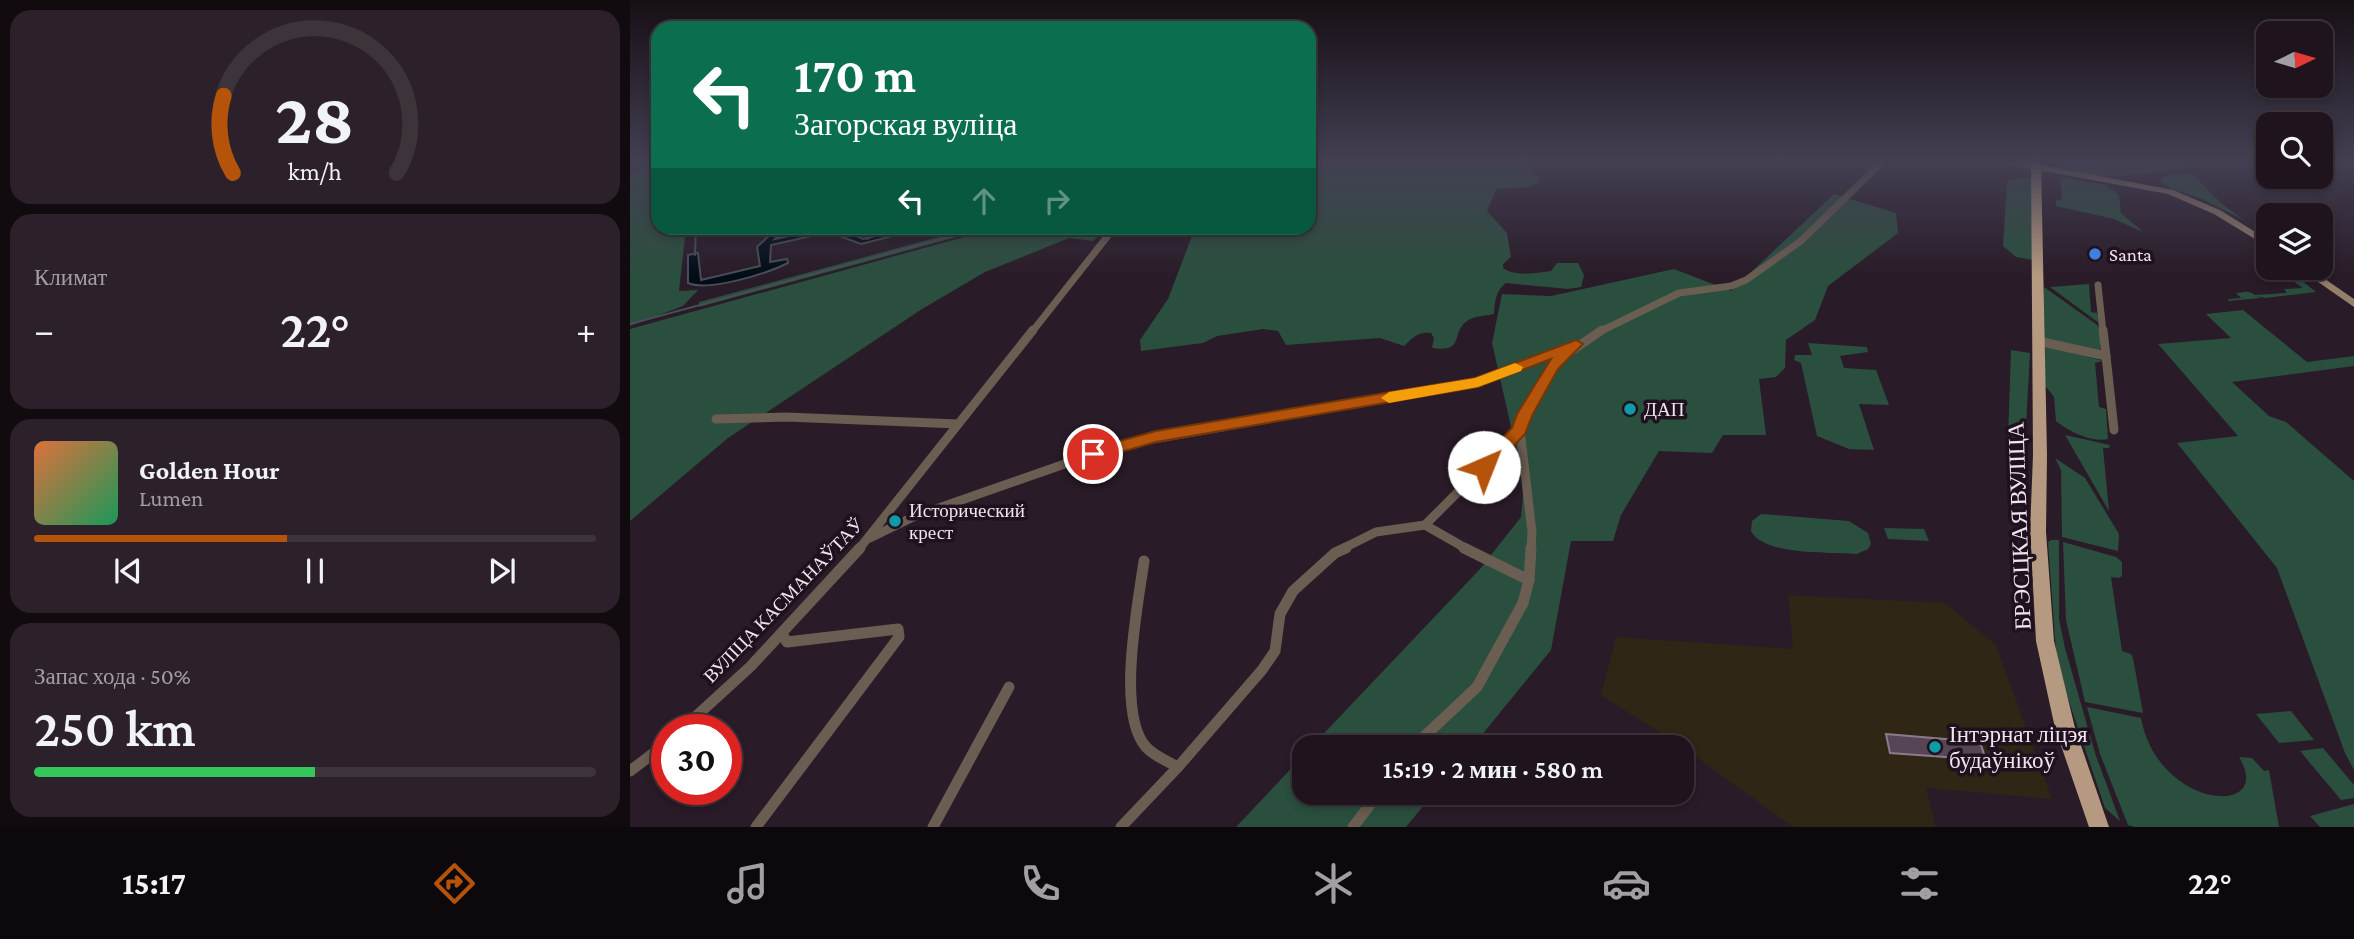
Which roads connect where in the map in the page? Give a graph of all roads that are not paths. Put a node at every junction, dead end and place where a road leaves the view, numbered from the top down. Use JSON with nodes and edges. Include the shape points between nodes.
{"nodes":[{"id":1,"x":1843,"y":200,"type":"edge"},
{"id":2,"x":2036,"y":200,"type":"edge"},
{"id":3,"x":2188,"y":200,"type":"edge"},
{"id":4,"x":1108,"y":235,"type":"edge"},
{"id":5,"x":2256,"y":236,"type":"edge"},
{"id":6,"x":2320,"y":280,"type":"edge"},
{"id":7,"x":2098,"y":285,"type":"dead end"},
{"id":8,"x":2354,"y":304,"type":"edge"},
{"id":9,"x":2038,"y":341,"type":"junction"},
{"id":10,"x":1576,"y":344,"type":"junction"},
{"id":11,"x":2106,"y":356,"type":"junction"},
{"id":12,"x":716,"y":419,"type":"dead end"},
{"id":13,"x":958,"y":425,"type":"junction"},
{"id":14,"x":1520,"y":430,"type":"junction"},
{"id":15,"x":2113,"y":430,"type":"dead end"},
{"id":16,"x":895,"y":506,"type":"junction"},
{"id":17,"x":913,"y":517,"type":"junction"},
{"id":18,"x":1425,"y":525,"type":"junction"},
{"id":19,"x":870,"y":538,"type":"junction"},
{"id":20,"x":1144,"y":561,"type":"dead end"},
{"id":21,"x":1529,"y":580,"type":"junction"},
{"id":22,"x":782,"y":634,"type":"junction"},
{"id":23,"x":1009,"y":687,"type":"dead end"},
{"id":24,"x":698,"y":714,"type":"edge"},
{"id":25,"x":1426,"y":735,"type":"edge"},
{"id":26,"x":651,"y":755,"type":"edge"},
{"id":27,"x":1178,"y":767,"type":"junction"},
{"id":28,"x":630,"y":771,"type":"edge"},
{"id":29,"x":1370,"y":805,"type":"edge"},
{"id":30,"x":756,"y":827,"type":"edge"},
{"id":31,"x":933,"y":827,"type":"edge"},
{"id":32,"x":1121,"y":827,"type":"edge"},
{"id":33,"x":1353,"y":827,"type":"edge"},
{"id":34,"x":2099,"y":827,"type":"edge"}],
"edges":[{"from":1,"to":10,"type":"street","via":[[1757,274],[1731,288],[1682,292]]},
{"from":2,"to":9,"type":"main road","name":"БРЭСЦКАЯ ВУЛІЦА"},
{"from":3,"to":5,"type":"street"},
{"from":4,"to":13,"type":"street","name":"ВУЛІЦА КАСМАНАЎТАЎ"},
{"from":6,"to":8,"type":"street"},
{"from":7,"to":11,"type":"street"},
{"from":9,"to":11,"type":"street"},
{"from":9,"to":34,"type":"main road","name":"БРЭСЦКАЯ ВУЛІЦА","via":[[2038,533],[2045,641],[2065,728]]},
{"from":10,"to":14,"type":"street","via":[[1552,367]]},
{"from":10,"to":17,"type":"street","via":[[1478,382],[1119,445]]},
{"from":11,"to":15,"type":"street"},
{"from":12,"to":13,"type":"street","via":[[786,417]]},
{"from":13,"to":16,"type":"street","name":"ВУЛІЦА КАСМАНАЎТАЎ"},
{"from":14,"to":18,"type":"street"},
{"from":14,"to":21,"type":"street","via":[[1532,532]]},
{"from":16,"to":17,"type":"street"},
{"from":16,"to":19,"type":"street","name":"ВУЛІЦА КАСМАНАЎТАЎ"},
{"from":17,"to":19,"type":"street"},
{"from":18,"to":21,"type":"street"},
{"from":18,"to":27,"type":"street","via":[[1376,532],[1335,553],[1293,592],[1280,614],[1275,651]]},
{"from":19,"to":22,"type":"street","name":"ВУЛІЦА КАСМАНАЎТАЎ"},
{"from":20,"to":27,"type":"street","via":[[1130,704],[1143,746]]},
{"from":21,"to":25,"type":"street","via":[[1523,603],[1477,687]]},
{"from":22,"to":24,"type":"street","name":"ВУЛІЦА КАСМАНАЎТАЎ"},
{"from":22,"to":30,"type":"street","via":[[787,642],[898,629],[900,637]]},
{"from":23,"to":31,"type":"street"},
{"from":26,"to":28,"type":"street"},
{"from":27,"to":32,"type":"street"},
{"from":29,"to":33,"type":"street"}]}
